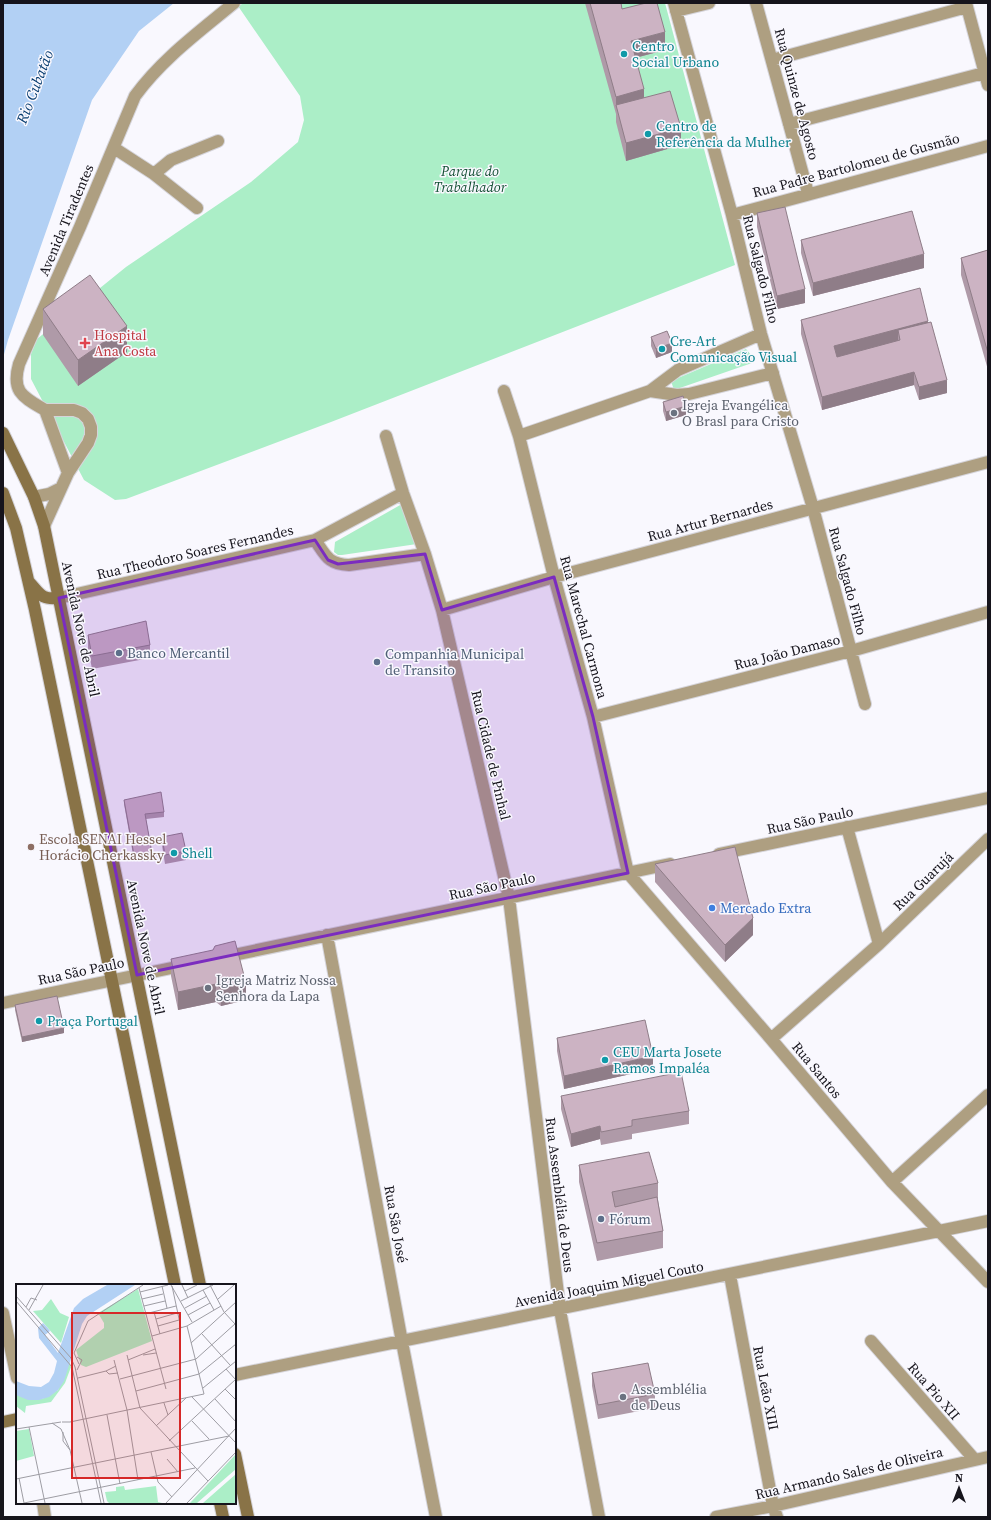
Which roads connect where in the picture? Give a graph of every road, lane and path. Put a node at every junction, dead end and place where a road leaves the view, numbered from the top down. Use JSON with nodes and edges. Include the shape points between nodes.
{"nodes":[{"id":1,"x":234,"y":3,"type":"edge"},
{"id":2,"x":709,"y":3,"type":"edge"},
{"id":3,"x":756,"y":3,"type":"edge"},
{"id":4,"x":966,"y":5,"type":"edge"},
{"id":5,"x":675,"y":7,"type":"edge"},
{"id":6,"x":772,"y":60,"type":"junction"},
{"id":7,"x":984,"y":73,"type":"junction"},
{"id":8,"x":988,"y":85,"type":"edge"},
{"id":9,"x":789,"y":124,"type":"junction"},
{"id":10,"x":218,"y":141,"type":"dead end"},
{"id":11,"x":988,"y":146,"type":"edge"},
{"id":12,"x":114,"y":148,"type":"junction"},
{"id":13,"x":154,"y":174,"type":"junction"},
{"id":14,"x":808,"y":193,"type":"junction"},
{"id":15,"x":197,"y":208,"type":"dead end"},
{"id":16,"x":732,"y":214,"type":"junction"},
{"id":17,"x":761,"y":334,"type":"junction"},
{"id":18,"x":773,"y":373,"type":"junction"},
{"id":19,"x":504,"y":391,"type":"dead end"},
{"id":20,"x":650,"y":391,"type":"junction"},
{"id":21,"x":45,"y":410,"type":"junction"},
{"id":22,"x":5,"y":436,"type":"edge"},
{"id":23,"x":386,"y":436,"type":"dead end"},
{"id":24,"x":519,"y":436,"type":"junction"},
{"id":25,"x":988,"y":462,"type":"edge"},
{"id":26,"x":68,"y":473,"type":"junction"},
{"id":27,"x":61,"y":488,"type":"junction"},
{"id":28,"x":3,"y":493,"type":"edge"},
{"id":29,"x":403,"y":493,"type":"junction"},
{"id":30,"x":34,"y":497,"type":"junction"},
{"id":31,"x":813,"y":508,"type":"junction"},
{"id":32,"x":44,"y":526,"type":"junction"},
{"id":33,"x":315,"y":540,"type":"junction"},
{"id":34,"x":425,"y":554,"type":"junction"},
{"id":35,"x":554,"y":577,"type":"junction"},
{"id":36,"x":28,"y":581,"type":"junction"},
{"id":37,"x":59,"y":598,"type":"junction"},
{"id":38,"x":442,"y":610,"type":"junction"},
{"id":39,"x":988,"y":612,"type":"edge"},
{"id":40,"x":851,"y":651,"type":"junction"},
{"id":41,"x":865,"y":704,"type":"dead end"},
{"id":42,"x":593,"y":717,"type":"junction"},
{"id":43,"x":988,"y":798,"type":"edge"},
{"id":44,"x":848,"y":827,"type":"junction"},
{"id":45,"x":988,"y":839,"type":"edge"},
{"id":46,"x":706,"y":856,"type":"edge"},
{"id":47,"x":683,"y":861,"type":"edge"},
{"id":48,"x":628,"y":873,"type":"junction"},
{"id":49,"x":509,"y":898,"type":"junction"},
{"id":50,"x":327,"y":935,"type":"junction"},
{"id":51,"x":879,"y":944,"type":"junction"},
{"id":52,"x":214,"y":959,"type":"edge"},
{"id":53,"x":199,"y":962,"type":"edge"},
{"id":54,"x":136,"y":975,"type":"junction"},
{"id":55,"x":112,"y":980,"type":"junction"},
{"id":56,"x":3,"y":1003,"type":"edge"},
{"id":57,"x":771,"y":1039,"type":"junction"},
{"id":58,"x":988,"y":1094,"type":"edge"},
{"id":59,"x":892,"y":1182,"type":"junction"},
{"id":60,"x":988,"y":1221,"type":"edge"},
{"id":61,"x":938,"y":1231,"type":"junction"},
{"id":62,"x":730,"y":1275,"type":"junction"},
{"id":63,"x":988,"y":1282,"type":"edge"},
{"id":64,"x":175,"y":1284,"type":"edge"},
{"id":65,"x":200,"y":1284,"type":"edge"},
{"id":66,"x":560,"y":1310,"type":"junction"},
{"id":67,"x":3,"y":1313,"type":"edge"},
{"id":68,"x":871,"y":1341,"type":"dead end"},
{"id":69,"x":402,"y":1342,"type":"junction"},
{"id":70,"x":16,"y":1373,"type":"edge"},
{"id":71,"x":236,"y":1375,"type":"edge"},
{"id":72,"x":16,"y":1419,"type":"edge"},
{"id":73,"x":3,"y":1422,"type":"edge"},
{"id":74,"x":988,"y":1457,"type":"edge"},
{"id":75,"x":236,"y":1459,"type":"edge"},
{"id":76,"x":975,"y":1460,"type":"junction"},
{"id":77,"x":43,"y":1504,"type":"edge"},
{"id":78,"x":220,"y":1504,"type":"edge"},
{"id":79,"x":775,"y":1511,"type":"edge"},
{"id":80,"x":46,"y":1517,"type":"edge"},
{"id":81,"x":223,"y":1517,"type":"edge"},
{"id":82,"x":248,"y":1517,"type":"edge"},
{"id":83,"x":436,"y":1517,"type":"edge"},
{"id":84,"x":600,"y":1517,"type":"edge"},
{"id":85,"x":716,"y":1517,"type":"edge"}],
"edges":[{"from":1,"to":12,"type":"street","name":"Avenida Tiradentes","via":[[169,56],[148,78],[135,96]]},
{"from":2,"to":5,"type":"street"},
{"from":3,"to":6,"type":"street","name":"Rua Quinze de Agosto"},
{"from":4,"to":6,"type":"street"},
{"from":4,"to":7,"type":"street"},
{"from":5,"to":16,"type":"street","name":"Rua Salgado Filho"},
{"from":6,"to":9,"type":"street","name":"Rua Quinze de Agosto"},
{"from":7,"to":8,"type":"street"},
{"from":7,"to":9,"type":"street"},
{"from":9,"to":14,"type":"street","name":"Rua Quinze de Agosto"},
{"from":10,"to":13,"type":"street","via":[[171,160]]},
{"from":11,"to":14,"type":"street","name":"Rua Padre Bartolomeu de Gusmão"},
{"from":12,"to":13,"type":"street"},
{"from":12,"to":21,"type":"street","name":"Avenida Tiradentes","via":[[16,375],[18,387],[25,398]]},
{"from":13,"to":15,"type":"street"},
{"from":14,"to":16,"type":"street","name":"Rua Padre Bartolomeu de Gusmão"},
{"from":16,"to":17,"type":"street","name":"Rua Salgado Filho"},
{"from":17,"to":18,"type":"street","name":"Rua Salgado Filho"},
{"from":17,"to":20,"type":"street","via":[[678,370]]},
{"from":18,"to":20,"type":"street","via":[[689,394]]},
{"from":18,"to":31,"type":"street","name":"Rua Salgado Filho"},
{"from":19,"to":24,"type":"street","name":"Rua Marechal Carmona"},
{"from":20,"to":24,"type":"street"},
{"from":21,"to":26,"type":"street"},
{"from":21,"to":26,"type":"street","via":[[74,410],[88,419],[91,427],[91,436]]},
{"from":22,"to":30,"type":"main road","name":"Avenida Nove de Abril"},
{"from":23,"to":29,"type":"street","name":"Rua Cidade de Pinhal"},
{"from":24,"to":35,"type":"street","name":"Rua Marechal Carmona"},
{"from":25,"to":31,"type":"street","name":"Rua Artur Bernardes"},
{"from":26,"to":27,"type":"street"},
{"from":27,"to":30,"type":"street"},
{"from":27,"to":32,"type":"street"},
{"from":28,"to":36,"type":"main road","via":[[16,528]]},
{"from":29,"to":33,"type":"street","name":"Rua Theodoro Soares Fernandes"},
{"from":29,"to":34,"type":"street","name":"Rua Cidade de Pinhal"},
{"from":30,"to":32,"type":"main road","name":"Avenida Nove de Abril"},
{"from":31,"to":35,"type":"street","name":"Rua Artur Bernardes"},
{"from":31,"to":40,"type":"street","name":"Rua Salgado Filho"},
{"from":32,"to":37,"type":"main road","name":"Avenida Nove de Abril"},
{"from":33,"to":34,"type":"street","via":[[328,560],[338,564],[349,565]]},
{"from":33,"to":37,"type":"street","name":"Rua Theodoro Soares Fernandes"},
{"from":34,"to":38,"type":"street","name":"Rua Cidade de Pinhal"},
{"from":35,"to":38,"type":"street","name":"Rua Artur Bernardes"},
{"from":35,"to":42,"type":"street","name":"Rua Marechal Carmona"},
{"from":36,"to":37,"type":"main road","via":[[44,597]]},
{"from":36,"to":55,"type":"main road"},
{"from":37,"to":54,"type":"main road","name":"Avenida Nove de Abril"},
{"from":38,"to":49,"type":"street","name":"Rua Cidade de Pinhal"},
{"from":39,"to":40,"type":"street","name":"Rua João Damaso"},
{"from":40,"to":41,"type":"street","name":"Rua Salgado Filho"},
{"from":40,"to":42,"type":"street","name":"Rua João Damaso"},
{"from":42,"to":48,"type":"street","name":"Rua Marechal Carmona"},
{"from":43,"to":44,"type":"street","name":"Rua São Paulo"},
{"from":44,"to":46,"type":"street","name":"Rua São Paulo"},
{"from":44,"to":51,"type":"street","name":"Rua Guarujá"},
{"from":45,"to":51,"type":"street","name":"Rua Guarujá"},
{"from":47,"to":48,"type":"street","name":"Rua São Paulo"},
{"from":48,"to":49,"type":"street","name":"Rua São Paulo"},
{"from":48,"to":57,"type":"street","name":"Rua Santos"},
{"from":49,"to":50,"type":"street","name":"Rua São Paulo"},
{"from":49,"to":66,"type":"street","name":"Rua Assemblélia de Deus"},
{"from":50,"to":52,"type":"street","name":"Rua São Paulo"},
{"from":50,"to":69,"type":"street","name":"Rua São José"},
{"from":51,"to":57,"type":"street","name":"Rua Guarujá"},
{"from":53,"to":54,"type":"street","name":"Rua São Paulo"},
{"from":54,"to":55,"type":"street","name":"Rua São Paulo"},
{"from":54,"to":65,"type":"main road","name":"Avenida Nove de Abril"},
{"from":55,"to":56,"type":"street","name":"Rua São Paulo"},
{"from":55,"to":64,"type":"main road"},
{"from":57,"to":59,"type":"street","name":"Rua Santos"},
{"from":58,"to":59,"type":"street"},
{"from":59,"to":61,"type":"street","name":"Rua Santos"},
{"from":60,"to":61,"type":"street","name":"Avenida Joaquim Miguel Couto"},
{"from":61,"to":62,"type":"street","name":"Avenida Joaquim Miguel Couto"},
{"from":61,"to":63,"type":"street","name":"Rua Santos"},
{"from":62,"to":66,"type":"street","name":"Avenida Joaquim Miguel Couto"},
{"from":62,"to":79,"type":"street","name":"Rua Leão XIII"},
{"from":66,"to":69,"type":"street","name":"Avenida Joaquim Miguel Couto"},
{"from":66,"to":84,"type":"street","name":"Rua Assemblélia de Deus"},
{"from":67,"to":70,"type":"street"},
{"from":68,"to":76,"type":"street","name":"Rua Pio XII"},
{"from":69,"to":71,"type":"street","name":"Avenida Joaquim Miguel Couto"},
{"from":69,"to":83,"type":"street","name":"Rua São José"},
{"from":72,"to":73,"type":"main road"},
{"from":74,"to":76,"type":"street","name":"Rua Armando Sales de Oliveira"},
{"from":75,"to":82,"type":"main road"},
{"from":76,"to":79,"type":"street","name":"Rua Armando Sales de Oliveira"},
{"from":77,"to":80,"type":"street"},
{"from":78,"to":81,"type":"main road"},
{"from":79,"to":85,"type":"street","name":"Rua Armando Sales de Oliveira"}]}
